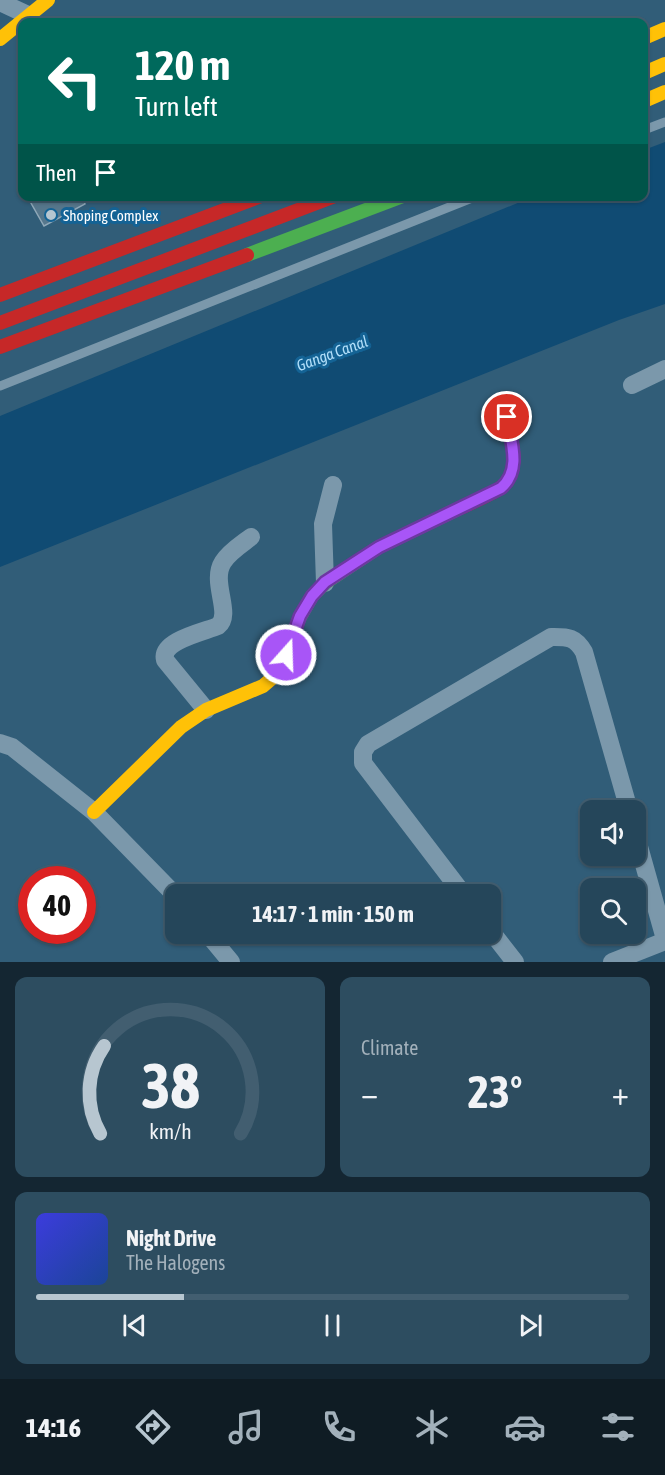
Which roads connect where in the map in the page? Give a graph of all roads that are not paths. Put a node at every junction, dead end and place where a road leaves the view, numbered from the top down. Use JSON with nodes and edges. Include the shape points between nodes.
{"nodes":[{"id":1,"x":48,"y":0,"type":"edge"},
{"id":2,"x":0,"y":2,"type":"edge"},
{"id":3,"x":30,"y":16,"type":"junction"},
{"id":4,"x":27,"y":18,"type":"edge"},
{"id":5,"x":18,"y":25,"type":"edge"},
{"id":6,"x":665,"y":29,"type":"edge"},
{"id":7,"x":648,"y":36,"type":"edge"},
{"id":8,"x":0,"y":39,"type":"edge"},
{"id":9,"x":665,"y":64,"type":"edge"},
{"id":10,"x":648,"y":71,"type":"edge"},
{"id":11,"x":665,"y":92,"type":"edge"},
{"id":12,"x":648,"y":99,"type":"edge"},
{"id":13,"x":665,"y":122,"type":"edge"},
{"id":14,"x":648,"y":128,"type":"edge"},
{"id":15,"x":248,"y":201,"type":"edge"},
{"id":16,"x":322,"y":201,"type":"edge"},
{"id":17,"x":390,"y":201,"type":"edge"},
{"id":18,"x":464,"y":201,"type":"edge"},
{"id":19,"x":66,"y":270,"type":"junction"},
{"id":20,"x":0,"y":286,"type":"edge"},
{"id":21,"x":0,"y":295,"type":"edge"},
{"id":22,"x":0,"y":323,"type":"edge"},
{"id":23,"x":0,"y":347,"type":"edge"},
{"id":24,"x":665,"y":369,"type":"edge"},
{"id":25,"x":632,"y":385,"type":"dead end"},
{"id":26,"x":0,"y":386,"type":"edge"},
{"id":27,"x":507,"y":417,"type":"dead end"},
{"id":28,"x":333,"y":485,"type":"dead end"},
{"id":29,"x":252,"y":537,"type":"dead end"},
{"id":30,"x":325,"y":582,"type":"junction"},
{"id":31,"x":206,"y":710,"type":"junction"},
{"id":32,"x":0,"y":743,"type":"edge"},
{"id":33,"x":626,"y":800,"type":"edge"},
{"id":34,"x":94,"y":812,"type":"junction"},
{"id":35,"x":644,"y":866,"type":"edge"},
{"id":36,"x":455,"y":884,"type":"edge"},
{"id":37,"x":165,"y":885,"type":"edge"},
{"id":38,"x":665,"y":940,"type":"edge"},
{"id":39,"x":216,"y":944,"type":"edge"},
{"id":40,"x":501,"y":944,"type":"edge"},
{"id":41,"x":231,"y":962,"type":"edge"},
{"id":42,"x":515,"y":962,"type":"edge"},
{"id":43,"x":612,"y":962,"type":"edge"}],
"edges":[{"from":1,"to":3,"type":"main road"},
{"from":2,"to":3,"type":"street"},
{"from":3,"to":4,"type":"main road"},
{"from":5,"to":8,"type":"main road"},
{"from":6,"to":7,"type":"main road"},
{"from":9,"to":10,"type":"main road"},
{"from":11,"to":12,"type":"main road"},
{"from":13,"to":14,"type":"lane"},
{"from":15,"to":19,"type":"main road"},
{"from":16,"to":22,"type":"main road"},
{"from":17,"to":23,"type":"main road"},
{"from":18,"to":26,"type":"lane"},
{"from":19,"to":20,"type":"main road"},
{"from":19,"to":21,"type":"main road"},
{"from":24,"to":25,"type":"street"},
{"from":27,"to":30,"type":"main road","via":[[514,460],[509,481],[379,547]]},
{"from":28,"to":30,"type":"street","via":[[323,524]]},
{"from":29,"to":31,"type":"street","via":[[231,552],[219,570],[223,622],[173,643],[164,654]]},
{"from":30,"to":31,"type":"main road","via":[[300,616],[277,674],[263,686]]},
{"from":31,"to":34,"type":"main road","via":[[181,727]]},
{"from":32,"to":34,"type":"street","via":[[12,747]]},
{"from":33,"to":36,"type":"street","via":[[584,652],[579,642],[551,637],[368,744],[363,752],[363,763]]},
{"from":34,"to":37,"type":"street"},
{"from":35,"to":38,"type":"street"},
{"from":38,"to":43,"type":"street"},
{"from":39,"to":41,"type":"street"},
{"from":40,"to":42,"type":"street"}]}
